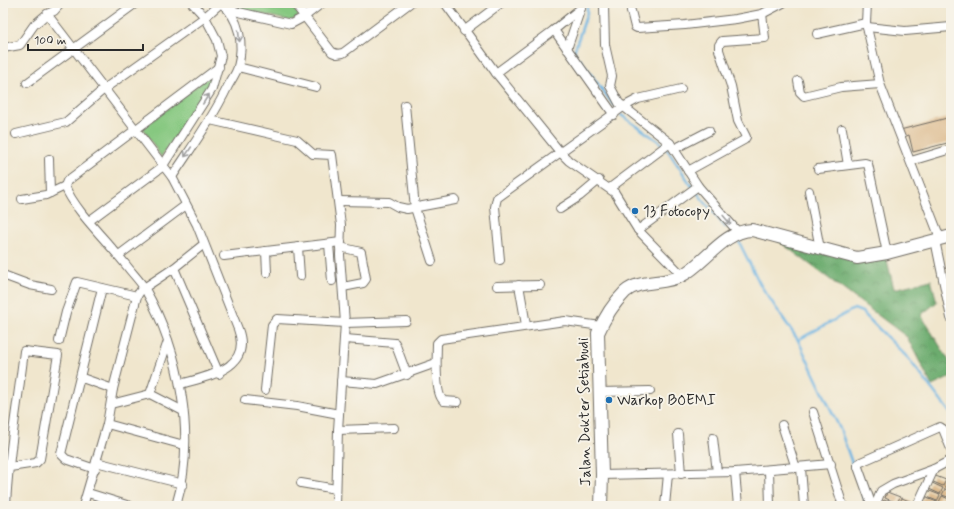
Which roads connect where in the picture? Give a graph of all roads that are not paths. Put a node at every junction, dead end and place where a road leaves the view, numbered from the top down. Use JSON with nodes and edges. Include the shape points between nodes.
{"nodes":[{"id":1,"x":136,"y":3,"type":"edge"},
{"id":2,"x":192,"y":3,"type":"edge"},
{"id":3,"x":221,"y":3,"type":"edge"},
{"id":4,"x":294,"y":3,"type":"edge"},
{"id":5,"x":322,"y":3,"type":"edge"},
{"id":6,"x":410,"y":3,"type":"edge"},
{"id":7,"x":445,"y":3,"type":"edge"},
{"id":8,"x":501,"y":3,"type":"edge"},
{"id":9,"x":608,"y":3,"type":"edge"},
{"id":10,"x":783,"y":3,"type":"edge"},
{"id":11,"x":867,"y":3,"type":"edge"},
{"id":12,"x":57,"y":4,"type":"edge"},
{"id":13,"x":230,"y":10,"type":"junction"},
{"id":14,"x":631,"y":11,"type":"dead end"},
{"id":15,"x":47,"y":14,"type":"junction"},
{"id":16,"x":762,"y":14,"type":"junction"},
{"id":17,"x":206,"y":17,"type":"junction"},
{"id":18,"x":304,"y":17,"type":"junction"},
{"id":19,"x":866,"y":25,"type":"junction"},
{"id":20,"x":951,"y":27,"type":"edge"},
{"id":21,"x":554,"y":30,"type":"junction"},
{"id":22,"x":464,"y":31,"type":"junction"},
{"id":23,"x":817,"y":34,"type":"dead end"},
{"id":24,"x":3,"y":48,"type":"edge"},
{"id":25,"x":73,"y":49,"type":"junction"},
{"id":26,"x":567,"y":49,"type":"junction"},
{"id":27,"x":219,"y":67,"type":"junction"},
{"id":28,"x":238,"y":67,"type":"junction"},
{"id":29,"x":496,"y":73,"type":"junction"},
{"id":30,"x":798,"y":81,"type":"dead end"},
{"id":31,"x":27,"y":83,"type":"dead end"},
{"id":32,"x":880,"y":84,"type":"junction"},
{"id":33,"x":316,"y":87,"type":"dead end"},
{"id":34,"x":104,"y":89,"type":"junction"},
{"id":35,"x":681,"y":89,"type":"dead end"},
{"id":36,"x":405,"y":105,"type":"dead end"},
{"id":37,"x":623,"y":107,"type":"junction"},
{"id":38,"x":614,"y":115,"type":"junction"},
{"id":39,"x":210,"y":120,"type":"junction"},
{"id":40,"x":842,"y":129,"type":"dead end"},
{"id":41,"x":135,"y":130,"type":"junction"},
{"id":42,"x":709,"y":131,"type":"dead end"},
{"id":43,"x":16,"y":134,"type":"dead end"},
{"id":44,"x":670,"y":146,"type":"junction"},
{"id":45,"x":951,"y":149,"type":"edge"},
{"id":46,"x":560,"y":152,"type":"junction"},
{"id":47,"x":49,"y":159,"type":"dead end"},
{"id":48,"x":911,"y":161,"type":"junction"},
{"id":49,"x":848,"y":165,"type":"junction"},
{"id":50,"x":162,"y":167,"type":"junction"},
{"id":51,"x":818,"y":170,"type":"dead end"},
{"id":52,"x":688,"y":171,"type":"junction"},
{"id":53,"x":172,"y":177,"type":"junction"},
{"id":54,"x":599,"y":180,"type":"junction"},
{"id":55,"x":65,"y":186,"type":"junction"},
{"id":56,"x":610,"y":188,"type":"junction"},
{"id":57,"x":695,"y":188,"type":"junction"},
{"id":58,"x":809,"y":191,"type":"dead end"},
{"id":59,"x":50,"y":193,"type":"junction"},
{"id":60,"x":22,"y":199,"type":"dead end"},
{"id":61,"x":455,"y":200,"type":"dead end"},
{"id":62,"x":339,"y":201,"type":"junction"},
{"id":63,"x":186,"y":205,"type":"junction"},
{"id":64,"x":415,"y":208,"type":"junction"},
{"id":65,"x":560,"y":209,"type":"dead end"},
{"id":66,"x":89,"y":221,"type":"junction"},
{"id":67,"x":638,"y":230,"type":"junction"},
{"id":68,"x":738,"y":232,"type":"junction"},
{"id":69,"x":942,"y":238,"type":"edge"},
{"id":70,"x":204,"y":244,"type":"junction"},
{"id":71,"x":329,"y":244,"type":"junction"},
{"id":72,"x":341,"y":244,"type":"junction"},
{"id":73,"x":298,"y":247,"type":"junction"},
{"id":74,"x":820,"y":249,"type":"junction"},
{"id":75,"x":266,"y":251,"type":"junction"},
{"id":76,"x":887,"y":253,"type":"junction"},
{"id":77,"x":119,"y":255,"type":"junction"},
{"id":78,"x":224,"y":256,"type":"dead end"},
{"id":79,"x":500,"y":260,"type":"dead end"},
{"id":80,"x":432,"y":261,"type":"dead end"},
{"id":81,"x":174,"y":268,"type":"junction"},
{"id":82,"x":268,"y":273,"type":"dead end"},
{"id":83,"x":3,"y":275,"type":"edge"},
{"id":84,"x":300,"y":276,"type":"dead end"},
{"id":85,"x":682,"y":276,"type":"junction"},
{"id":86,"x":332,"y":281,"type":"dead end"},
{"id":87,"x":519,"y":285,"type":"junction"},
{"id":88,"x":540,"y":285,"type":"dead end"},
{"id":89,"x":497,"y":286,"type":"dead end"},
{"id":90,"x":343,"y":287,"type":"junction"},
{"id":91,"x":102,"y":288,"type":"junction"},
{"id":92,"x":144,"y":288,"type":"junction"},
{"id":93,"x":51,"y":289,"type":"dead end"},
{"id":94,"x":137,"y":296,"type":"junction"},
{"id":95,"x":951,"y":318,"type":"edge"},
{"id":96,"x":406,"y":321,"type":"dead end"},
{"id":97,"x":345,"y":323,"type":"junction"},
{"id":98,"x":526,"y":325,"type":"junction"},
{"id":99,"x":601,"y":326,"type":"junction"},
{"id":100,"x":345,"y":339,"type":"junction"},
{"id":101,"x":59,"y":341,"type":"dead end"},
{"id":102,"x":168,"y":341,"type":"junction"},
{"id":103,"x":436,"y":364,"type":"junction"},
{"id":104,"x":219,"y":374,"type":"junction"},
{"id":105,"x":407,"y":375,"type":"junction"},
{"id":106,"x":82,"y":378,"type":"junction"},
{"id":107,"x":340,"y":381,"type":"junction"},
{"id":108,"x":181,"y":384,"type":"junction"},
{"id":109,"x":113,"y":389,"type":"junction"},
{"id":110,"x":265,"y":390,"type":"dead end"},
{"id":111,"x":650,"y":391,"type":"dead end"},
{"id":112,"x":600,"y":392,"type":"junction"},
{"id":113,"x":150,"y":394,"type":"junction"},
{"id":114,"x":245,"y":400,"type":"dead end"},
{"id":115,"x":458,"y":402,"type":"dead end"},
{"id":116,"x":111,"y":404,"type":"junction"},
{"id":117,"x":183,"y":411,"type":"junction"},
{"id":118,"x":813,"y":412,"type":"dead end"},
{"id":119,"x":339,"y":414,"type":"junction"},
{"id":120,"x":107,"y":424,"type":"junction"},
{"id":121,"x":782,"y":425,"type":"dead end"},
{"id":122,"x":394,"y":428,"type":"dead end"},
{"id":123,"x":338,"y":430,"type":"junction"},
{"id":124,"x":678,"y":434,"type":"dead end"},
{"id":125,"x":713,"y":438,"type":"dead end"},
{"id":126,"x":184,"y":445,"type":"junction"},
{"id":127,"x":951,"y":449,"type":"edge"},
{"id":128,"x":951,"y":460,"type":"edge"},
{"id":129,"x":831,"y":464,"type":"junction"},
{"id":130,"x":96,"y":466,"type":"junction"},
{"id":131,"x":10,"y":467,"type":"junction"},
{"id":132,"x":799,"y":468,"type":"junction"},
{"id":133,"x":934,"y":469,"type":"junction"},
{"id":134,"x":769,"y":470,"type":"junction"},
{"id":135,"x":717,"y":472,"type":"junction"},
{"id":136,"x":735,"y":472,"type":"junction"},
{"id":137,"x":668,"y":474,"type":"junction"},
{"id":138,"x":680,"y":474,"type":"junction"},
{"id":139,"x":602,"y":475,"type":"junction"},
{"id":140,"x":301,"y":483,"type":"dead end"},
{"id":141,"x":182,"y":484,"type":"junction"},
{"id":142,"x":336,"y":489,"type":"junction"},
{"id":143,"x":88,"y":493,"type":"junction"},
{"id":144,"x":5,"y":495,"type":"edge"},
{"id":145,"x":6,"y":506,"type":"edge"},
{"id":146,"x":83,"y":506,"type":"edge"},
{"id":147,"x":130,"y":506,"type":"edge"},
{"id":148,"x":176,"y":506,"type":"edge"},
{"id":149,"x":336,"y":506,"type":"edge"},
{"id":150,"x":600,"y":506,"type":"edge"},
{"id":151,"x":665,"y":506,"type":"edge"},
{"id":152,"x":738,"y":506,"type":"edge"},
{"id":153,"x":770,"y":506,"type":"edge"},
{"id":154,"x":804,"y":506,"type":"edge"},
{"id":155,"x":844,"y":506,"type":"edge"},
{"id":156,"x":874,"y":506,"type":"edge"},
{"id":157,"x":917,"y":506,"type":"edge"}],
"edges":[{"from":1,"to":25,"type":"street"},
{"from":2,"to":17,"type":"street"},
{"from":3,"to":13,"type":"street"},
{"from":3,"to":17,"type":"street"},
{"from":4,"to":18,"type":"street"},
{"from":5,"to":18,"type":"street"},
{"from":6,"to":18,"type":"street","via":[[343,53],[337,54],[332,52]]},
{"from":7,"to":22,"type":"street"},
{"from":8,"to":22,"type":"street"},
{"from":9,"to":37,"type":"street","via":[[604,6],[605,45],[612,76],[610,86]]},
{"from":10,"to":16,"type":"street"},
{"from":11,"to":19,"type":"street"},
{"from":12,"to":15,"type":"street","via":[[54,11]]},
{"from":13,"to":18,"type":"street","via":[[291,24]]},
{"from":13,"to":28,"type":"street","one_way":true,"via":[[240,35]]},
{"from":14,"to":16,"type":"street","via":[[637,28],[698,24]]},
{"from":15,"to":24,"type":"street","via":[[34,25],[20,46]]},
{"from":15,"to":25,"type":"street"},
{"from":16,"to":52,"type":"street","via":[[765,38],[722,42],[719,50],[738,121],[746,137]]},
{"from":17,"to":27,"type":"street","via":[[217,40],[221,56]]},
{"from":17,"to":34,"type":"street"},
{"from":19,"to":20,"type":"street","via":[[904,31]]},
{"from":19,"to":23,"type":"street"},
{"from":19,"to":32,"type":"street"},
{"from":21,"to":26,"type":"street"},
{"from":21,"to":26,"type":"street","via":[[581,8]]},
{"from":21,"to":29,"type":"street"},
{"from":22,"to":29,"type":"street"},
{"from":25,"to":31,"type":"street"},
{"from":25,"to":34,"type":"street"},
{"from":26,"to":38,"type":"street"},
{"from":27,"to":41,"type":"street"},
{"from":50,"to":27,"type":"street","one_way":true,"via":[[212,89]]},
{"from":28,"to":33,"type":"street"},
{"from":28,"to":39,"type":"street"},
{"from":29,"to":46,"type":"street"},
{"from":30,"to":32,"type":"street","via":[[800,92],[804,96],[841,87]]},
{"from":32,"to":48,"type":"street"},
{"from":34,"to":41,"type":"street"},
{"from":34,"to":43,"type":"street","via":[[66,122]]},
{"from":35,"to":37,"type":"street","via":[[638,99]]},
{"from":36,"to":64,"type":"street"},
{"from":37,"to":38,"type":"street"},
{"from":37,"to":44,"type":"street"},
{"from":38,"to":46,"type":"street"},
{"from":39,"to":53,"type":"street","one_way":true},
{"from":39,"to":62,"type":"street","via":[[297,140],[313,154],[332,155]]},
{"from":40,"to":49,"type":"street"},
{"from":41,"to":50,"type":"street"},
{"from":41,"to":55,"type":"street","via":[[67,181]]},
{"from":42,"to":44,"type":"street"},
{"from":44,"to":52,"type":"street"},
{"from":44,"to":56,"type":"street"},
{"from":45,"to":48,"type":"street"},
{"from":46,"to":54,"type":"street","via":[[569,161]]},
{"from":46,"to":79,"type":"street","via":[[497,198]]},
{"from":47,"to":59,"type":"street"},
{"from":48,"to":69,"type":"street"},
{"from":49,"to":51,"type":"street"},
{"from":49,"to":76,"type":"street","via":[[865,162],[868,166]]},
{"from":50,"to":53,"type":"street"},
{"from":50,"to":66,"type":"street"},
{"from":52,"to":57,"type":"street"},
{"from":53,"to":63,"type":"street"},
{"from":54,"to":56,"type":"street"},
{"from":54,"to":65,"type":"street"},
{"from":55,"to":59,"type":"street"},
{"from":55,"to":66,"type":"street"},
{"from":56,"to":67,"type":"street"},
{"from":57,"to":67,"type":"street"},
{"from":57,"to":68,"type":"street","one_way":true},
{"from":58,"to":74,"type":"street"},
{"from":59,"to":60,"type":"street"},
{"from":61,"to":64,"type":"street"},
{"from":62,"to":64,"type":"street","via":[[389,202],[401,208]]},
{"from":62,"to":72,"type":"street"},
{"from":63,"to":70,"type":"street"},
{"from":63,"to":77,"type":"street"},
{"from":64,"to":80,"type":"street"},
{"from":66,"to":77,"type":"street"},
{"from":67,"to":85,"type":"street"},
{"from":68,"to":74,"type":"main road","via":[[752,230]]},
{"from":68,"to":85,"type":"main road","name":"Jalan Dokter Setiabudi"},
{"from":69,"to":76,"type":"main road"},
{"from":69,"to":95,"type":"street"},
{"from":70,"to":81,"type":"street"},
{"from":70,"to":104,"type":"street","via":[[242,338],[233,363]]},
{"from":71,"to":72,"type":"street"},
{"from":71,"to":73,"type":"street"},
{"from":71,"to":86,"type":"street"},
{"from":72,"to":90,"type":"street"},
{"from":72,"to":90,"type":"street","via":[[361,252],[366,279],[363,283]]},
{"from":73,"to":75,"type":"street"},
{"from":73,"to":84,"type":"street"},
{"from":74,"to":76,"type":"main road","via":[[857,258]]},
{"from":75,"to":78,"type":"street"},
{"from":75,"to":82,"type":"street"},
{"from":77,"to":92,"type":"street"},
{"from":81,"to":92,"type":"street"},
{"from":81,"to":104,"type":"street"},
{"from":83,"to":93,"type":"street","via":[[30,285]]},
{"from":85,"to":99,"type":"main road","name":"Jalan Dokter Setiabudi","via":[[629,289]]},
{"from":87,"to":88,"type":"street"},
{"from":87,"to":89,"type":"street"},
{"from":87,"to":98,"type":"street"},
{"from":90,"to":97,"type":"street"},
{"from":91,"to":94,"type":"street"},
{"from":91,"to":101,"type":"street","via":[[77,282]]},
{"from":91,"to":106,"type":"street"},
{"from":92,"to":94,"type":"street"},
{"from":92,"to":102,"type":"street"},
{"from":94,"to":109,"type":"street"},
{"from":96,"to":97,"type":"street"},
{"from":97,"to":100,"type":"street"},
{"from":97,"to":110,"type":"street","via":[[276,319]]},
{"from":98,"to":99,"type":"street","via":[[570,321]]},
{"from":98,"to":103,"type":"street","via":[[441,339],[437,343]]},
{"from":99,"to":112,"type":"main road","name":"Jalan Dokter Setiabudi","via":[[598,333]]},
{"from":100,"to":105,"type":"street","via":[[395,344]]},
{"from":100,"to":107,"type":"street"},
{"from":102,"to":108,"type":"street"},
{"from":102,"to":113,"type":"street"},
{"from":103,"to":105,"type":"street"},
{"from":103,"to":115,"type":"street","via":[[441,399]]},
{"from":104,"to":108,"type":"street"},
{"from":105,"to":107,"type":"street","via":[[377,384]]},
{"from":106,"to":109,"type":"street"},
{"from":106,"to":130,"type":"street","via":[[62,454],[66,459]]},
{"from":107,"to":119,"type":"street"},
{"from":108,"to":117,"type":"street"},
{"from":109,"to":116,"type":"street"},
{"from":111,"to":112,"type":"street"},
{"from":112,"to":139,"type":"main road","name":"Jalan Dokter Setiabudi"},
{"from":113,"to":116,"type":"street"},
{"from":113,"to":117,"type":"street"},
{"from":114,"to":119,"type":"street"},
{"from":116,"to":120,"type":"street"},
{"from":117,"to":126,"type":"street"},
{"from":118,"to":129,"type":"street"},
{"from":119,"to":123,"type":"street"},
{"from":120,"to":126,"type":"street"},
{"from":120,"to":130,"type":"street"},
{"from":121,"to":132,"type":"street"},
{"from":122,"to":123,"type":"street"},
{"from":123,"to":142,"type":"street"},
{"from":124,"to":138,"type":"street"},
{"from":125,"to":135,"type":"street"},
{"from":126,"to":141,"type":"street"},
{"from":127,"to":156,"type":"street","via":[[940,427],[858,464]]},
{"from":128,"to":133,"type":"street"},
{"from":129,"to":132,"type":"street"},
{"from":129,"to":155,"type":"street"},
{"from":130,"to":141,"type":"street"},
{"from":130,"to":143,"type":"street"},
{"from":131,"to":131,"type":"street","via":[[24,351],[58,355],[40,459],[36,463]]},
{"from":131,"to":144,"type":"street"},
{"from":132,"to":134,"type":"street"},
{"from":132,"to":154,"type":"street"},
{"from":133,"to":156,"type":"street","via":[[881,491]]},
{"from":133,"to":157,"type":"street"},
{"from":134,"to":136,"type":"street"},
{"from":134,"to":153,"type":"street"},
{"from":135,"to":136,"type":"street"},
{"from":135,"to":138,"type":"street"},
{"from":136,"to":152,"type":"street"},
{"from":137,"to":138,"type":"street"},
{"from":137,"to":139,"type":"street"},
{"from":137,"to":151,"type":"street"},
{"from":139,"to":150,"type":"main road","name":"Jalan Dokter Setiabudi"},
{"from":140,"to":142,"type":"street"},
{"from":141,"to":148,"type":"street"},
{"from":142,"to":149,"type":"street"},
{"from":143,"to":146,"type":"street"},
{"from":143,"to":147,"type":"street"},
{"from":144,"to":145,"type":"street"}]}
